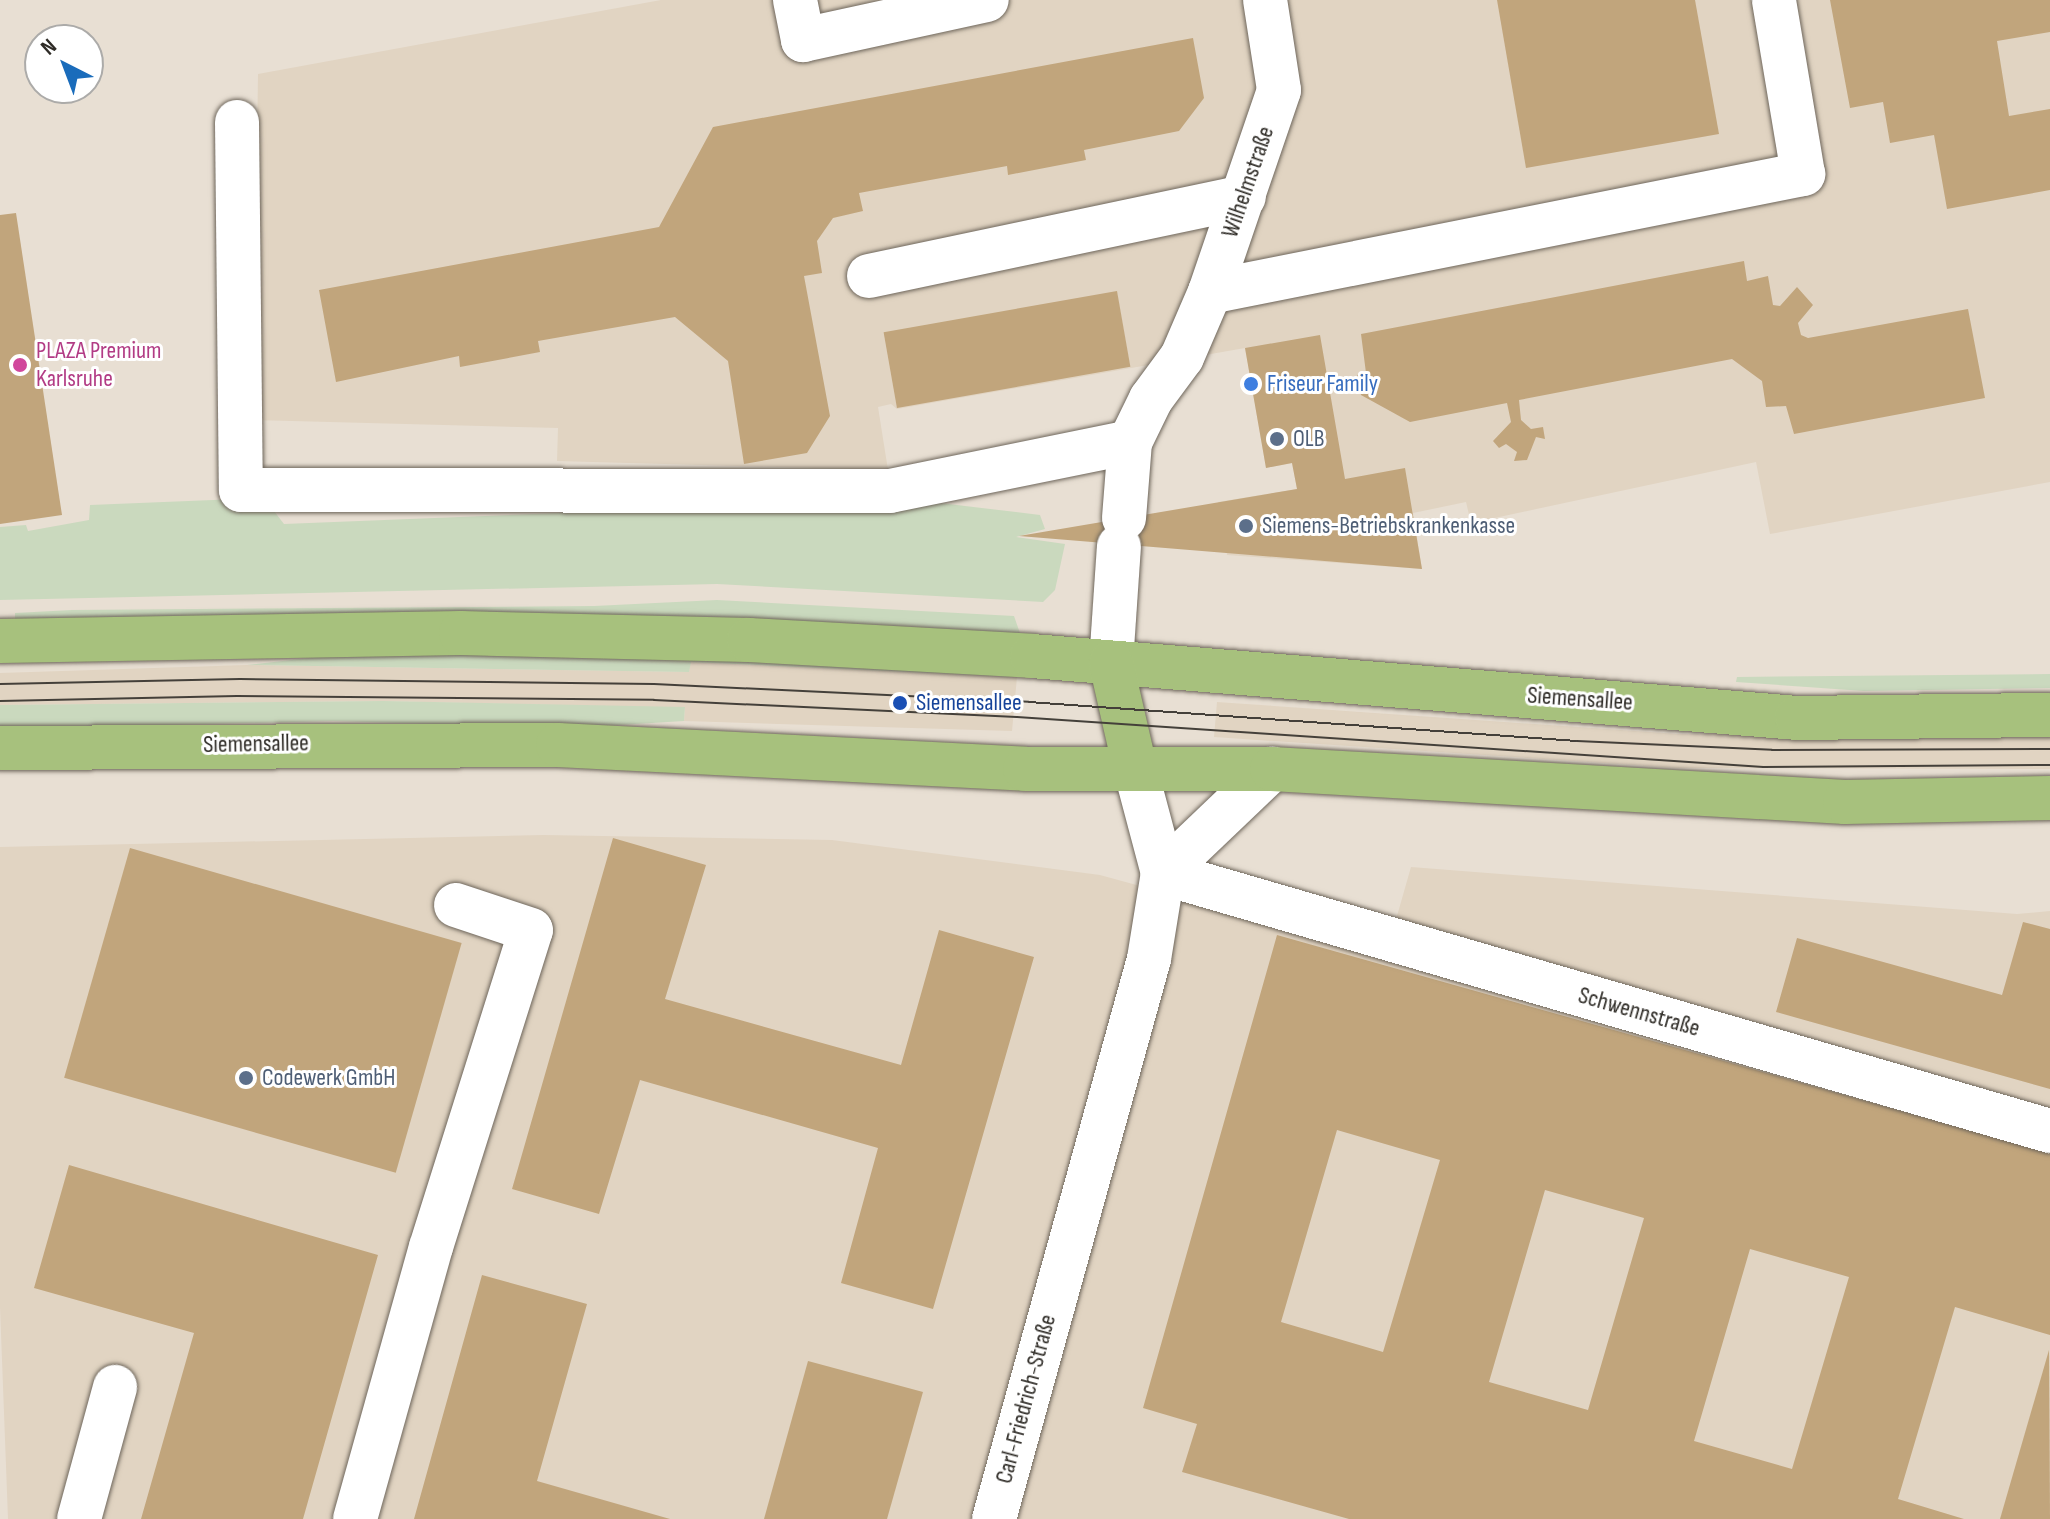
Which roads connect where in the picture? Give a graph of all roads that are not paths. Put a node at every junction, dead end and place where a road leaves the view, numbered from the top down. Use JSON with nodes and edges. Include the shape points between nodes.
{"nodes":[{"id":1,"x":987,"y":0,"type":"edge"},
{"id":2,"x":1265,"y":0,"type":"edge"},
{"id":3,"x":1774,"y":0,"type":"edge"},
{"id":4,"x":799,"y":20,"type":"edge"},
{"id":5,"x":237,"y":122,"type":"dead end"},
{"id":6,"x":1244,"y":197,"type":"junction"},
{"id":7,"x":869,"y":276,"type":"dead end"},
{"id":8,"x":1210,"y":292,"type":"junction"},
{"id":9,"x":1130,"y":442,"type":"junction"},
{"id":10,"x":0,"y":641,"type":"edge"},
{"id":11,"x":1111,"y":663,"type":"junction"},
{"id":12,"x":2050,"y":715,"type":"edge"},
{"id":13,"x":0,"y":748,"type":"edge"},
{"id":14,"x":1135,"y":768,"type":"junction"},
{"id":15,"x":1272,"y":769,"type":"junction"},
{"id":16,"x":2050,"y":798,"type":"edge"},
{"id":17,"x":1163,"y":873,"type":"junction"},
{"id":18,"x":456,"y":905,"type":"dead end"},
{"id":19,"x":2050,"y":1131,"type":"edge"},
{"id":20,"x":115,"y":1387,"type":"dead end"},
{"id":21,"x":1003,"y":1517,"type":"edge"},
{"id":22,"x":79,"y":1519,"type":"edge"},
{"id":23,"x":355,"y":1519,"type":"edge"}],
"edges":[{"from":1,"to":4,"type":"lane"},
{"from":2,"to":6,"type":"lane","name":"Wilhelmstraße","via":[[1279,90]]},
{"from":3,"to":8,"type":"lane","via":[[1803,174]]},
{"from":5,"to":9,"type":"lane","via":[[241,490],[890,491]]},
{"from":6,"to":7,"type":"lane"},
{"from":6,"to":8,"type":"lane","name":"Wilhelmstraße"},
{"from":8,"to":9,"type":"lane","name":"Wilhelmstraße","via":[[1182,357],[1151,399]]},
{"from":9,"to":11,"type":"lane"},
{"from":10,"to":11,"type":"main road","name":"Siemensallee","via":[[461,633],[749,640]]},
{"from":11,"to":12,"type":"main road","name":"Siemensallee","via":[[1797,718]]},
{"from":11,"to":14,"type":"main road"},
{"from":13,"to":14,"type":"main road","name":"Siemensallee","via":[[558,745],[1025,769]]},
{"from":14,"to":15,"type":"main road","name":"Siemensallee"},
{"from":14,"to":17,"type":"lane"},
{"from":15,"to":16,"type":"main road","name":"Siemensallee","via":[[1845,802]]},
{"from":15,"to":17,"type":"lane"},
{"from":17,"to":19,"type":"lane","name":"Schwennstraße"},
{"from":17,"to":21,"type":"lane","name":"Carl-Friedrich-Straße","via":[[1137,1009],[1059,1278]]},
{"from":18,"to":23,"type":"lane","via":[[531,930],[431,1247]]},
{"from":20,"to":22,"type":"lane"}]}
